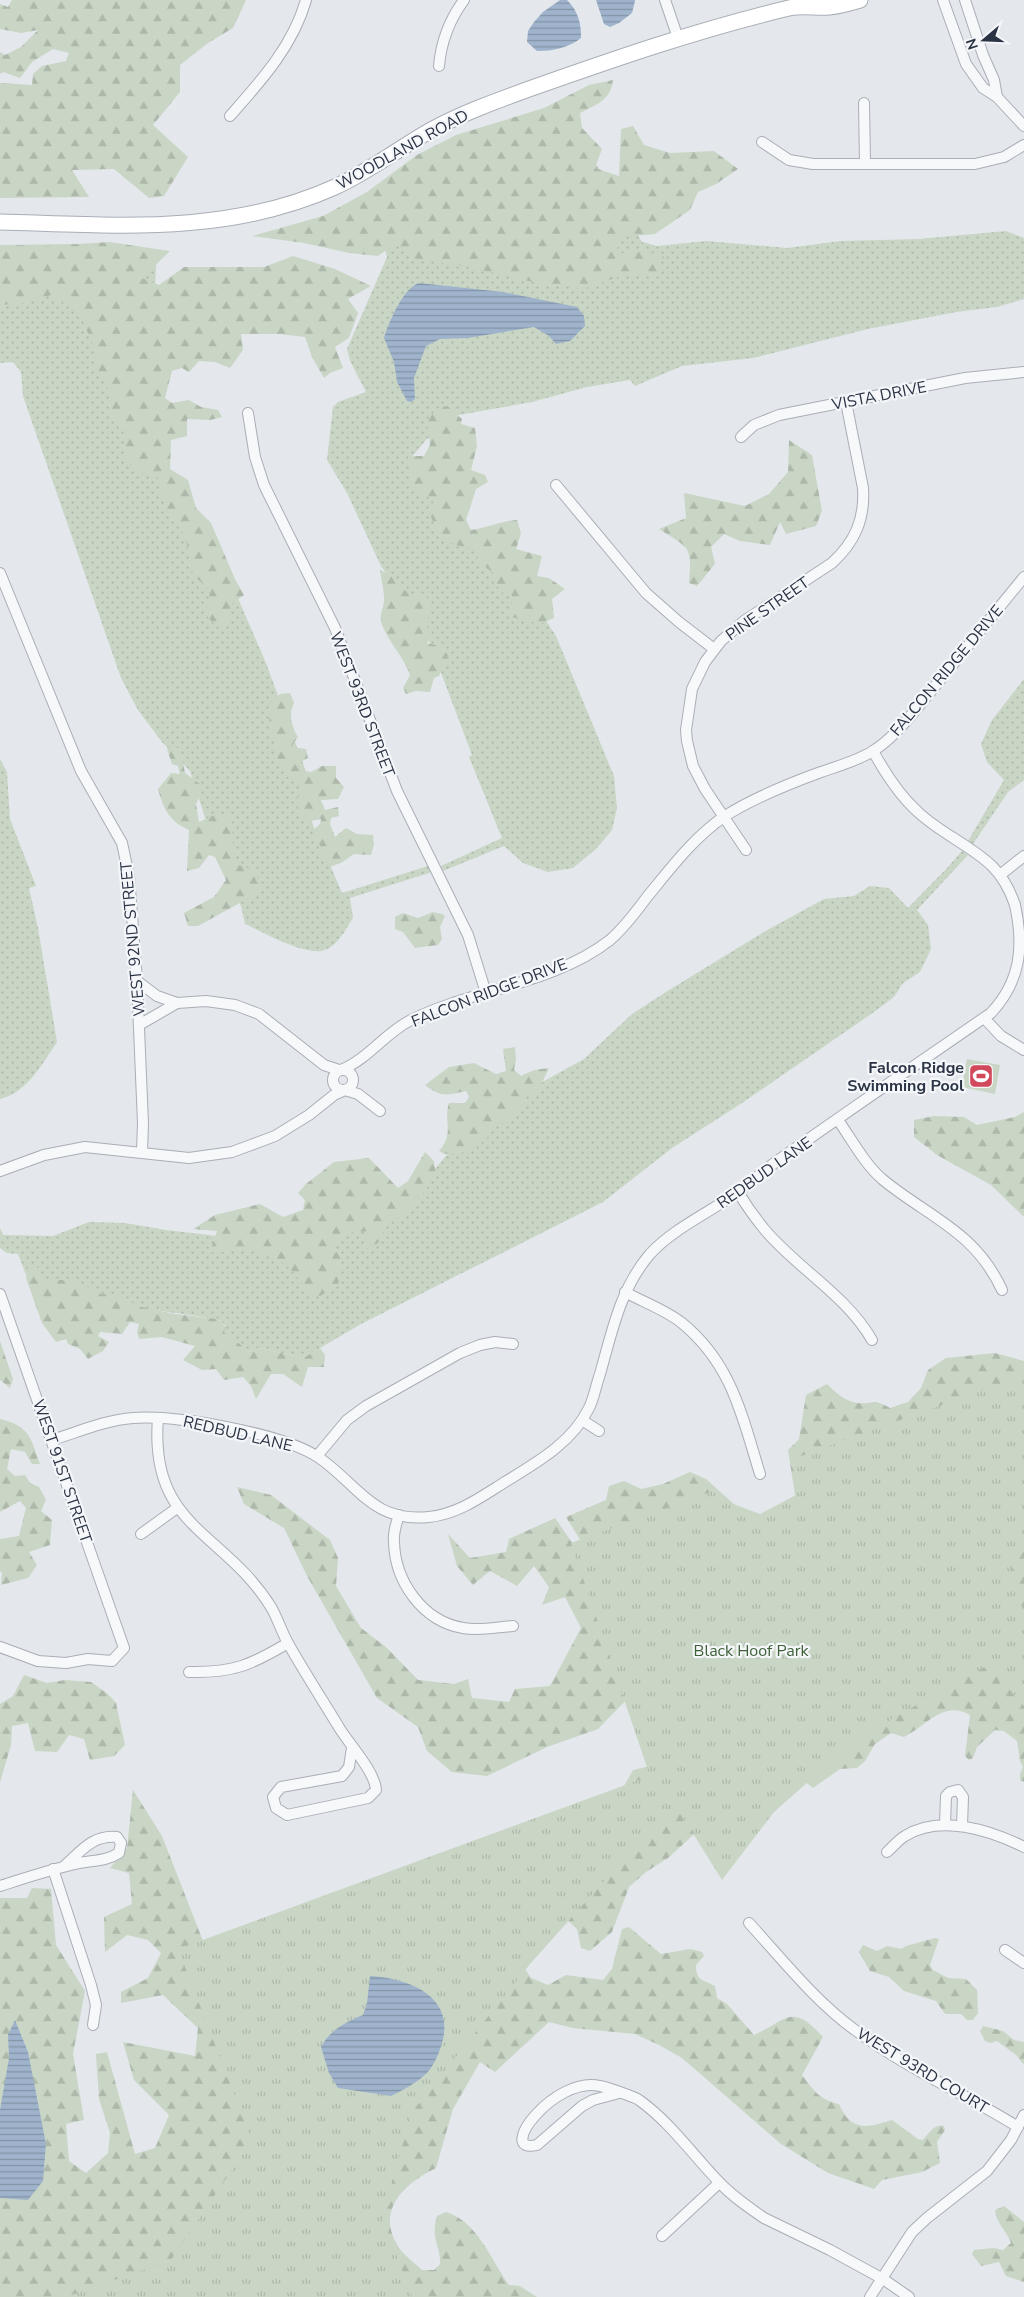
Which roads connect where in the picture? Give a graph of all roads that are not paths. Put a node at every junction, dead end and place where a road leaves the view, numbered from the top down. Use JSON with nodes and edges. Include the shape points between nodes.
{"nodes":[{"id":1,"x":306,"y":0,"type":"edge"},
{"id":2,"x":464,"y":0,"type":"edge"},
{"id":3,"x":665,"y":0,"type":"edge"},
{"id":4,"x":860,"y":0,"type":"edge"},
{"id":5,"x":943,"y":0,"type":"edge"},
{"id":6,"x":965,"y":0,"type":"edge"},
{"id":7,"x":798,"y":3,"type":"edge"},
{"id":8,"x":678,"y":38,"type":"junction"},
{"id":9,"x":439,"y":66,"type":"dead end"},
{"id":10,"x":997,"y":97,"type":"junction"},
{"id":11,"x":864,"y":103,"type":"dead end"},
{"id":12,"x":230,"y":116,"type":"dead end"},
{"id":13,"x":1024,"y":126,"type":"edge"},
{"id":14,"x":762,"y":142,"type":"dead end"},
{"id":15,"x":1024,"y":145,"type":"edge"},
{"id":16,"x":865,"y":164,"type":"junction"},
{"id":17,"x":0,"y":222,"type":"edge"},
{"id":18,"x":1024,"y":372,"type":"edge"},
{"id":19,"x":846,"y":402,"type":"junction"},
{"id":20,"x":248,"y":413,"type":"dead end"},
{"id":21,"x":740,"y":437,"type":"dead end"},
{"id":22,"x":556,"y":486,"type":"dead end"},
{"id":23,"x":0,"y":573,"type":"edge"},
{"id":24,"x":1024,"y":577,"type":"edge"},
{"id":25,"x":714,"y":649,"type":"junction"},
{"id":26,"x":873,"y":751,"type":"junction"},
{"id":27,"x":725,"y":817,"type":"junction"},
{"id":28,"x":746,"y":850,"type":"dead end"},
{"id":29,"x":1024,"y":856,"type":"edge"},
{"id":30,"x":1000,"y":875,"type":"junction"},
{"id":31,"x":137,"y":981,"type":"junction"},
{"id":32,"x":486,"y":993,"type":"junction"},
{"id":33,"x":177,"y":1003,"type":"junction"},
{"id":34,"x":984,"y":1018,"type":"junction"},
{"id":35,"x":139,"y":1025,"type":"junction"},
{"id":36,"x":1024,"y":1050,"type":"edge"},
{"id":37,"x":357,"y":1062,"type":"junction"},
{"id":38,"x":324,"y":1065,"type":"junction"},
{"id":39,"x":340,"y":1070,"type":"junction"},
{"id":40,"x":353,"y":1081,"type":"junction"},
{"id":41,"x":332,"y":1082,"type":"junction"},
{"id":42,"x":344,"y":1090,"type":"junction"},
{"id":43,"x":358,"y":1094,"type":"junction"},
{"id":44,"x":323,"y":1103,"type":"junction"},
{"id":45,"x":380,"y":1111,"type":"dead end"},
{"id":46,"x":838,"y":1120,"type":"junction"},
{"id":47,"x":142,"y":1152,"type":"junction"},
{"id":48,"x":0,"y":1170,"type":"edge"},
{"id":49,"x":738,"y":1192,"type":"junction"},
{"id":50,"x":1002,"y":1290,"type":"dead end"},
{"id":51,"x":625,"y":1292,"type":"junction"},
{"id":52,"x":0,"y":1294,"type":"edge"},
{"id":53,"x":872,"y":1340,"type":"dead end"},
{"id":54,"x":513,"y":1344,"type":"dead end"},
{"id":55,"x":158,"y":1418,"type":"junction"},
{"id":56,"x":582,"y":1420,"type":"junction"},
{"id":57,"x":599,"y":1431,"type":"dead end"},
{"id":58,"x":52,"y":1440,"type":"junction"},
{"id":59,"x":317,"y":1456,"type":"junction"},
{"id":60,"x":760,"y":1474,"type":"dead end"},
{"id":61,"x":177,"y":1508,"type":"junction"},
{"id":62,"x":398,"y":1515,"type":"junction"},
{"id":63,"x":141,"y":1534,"type":"dead end"},
{"id":64,"x":513,"y":1626,"type":"dead end"},
{"id":65,"x":288,"y":1643,"type":"junction"},
{"id":66,"x":0,"y":1647,"type":"edge"},
{"id":67,"x":188,"y":1672,"type":"dead end"},
{"id":68,"x":352,"y":1748,"type":"junction"},
{"id":69,"x":945,"y":1825,"type":"junction"},
{"id":70,"x":962,"y":1826,"type":"junction"},
{"id":71,"x":1024,"y":1847,"type":"edge"},
{"id":72,"x":887,"y":1852,"type":"dead end"},
{"id":73,"x":58,"y":1868,"type":"junction"},
{"id":74,"x":0,"y":1886,"type":"edge"},
{"id":75,"x":748,"y":1923,"type":"dead end"},
{"id":76,"x":1005,"y":1950,"type":"dead end"},
{"id":77,"x":1024,"y":1963,"type":"edge"},
{"id":78,"x":93,"y":2025,"type":"dead end"},
{"id":79,"x":619,"y":2093,"type":"junction"},
{"id":80,"x":1024,"y":2114,"type":"edge"},
{"id":81,"x":1018,"y":2127,"type":"junction"},
{"id":82,"x":719,"y":2183,"type":"junction"},
{"id":83,"x":662,"y":2236,"type":"dead end"},
{"id":84,"x":883,"y":2279,"type":"junction"},
{"id":85,"x":870,"y":2297,"type":"edge"},
{"id":86,"x":910,"y":2297,"type":"edge"}],
"edges":[{"from":1,"to":12,"type":"street","via":[[289,42],[270,70]]},
{"from":2,"to":9,"type":"street","via":[[446,33]]},
{"from":3,"to":8,"type":"street"},
{"from":4,"to":7,"type":"main road","name":"WOODLAND ROAD","via":[[831,7]]},
{"from":5,"to":10,"type":"street","via":[[966,64],[983,88]]},
{"from":6,"to":10,"type":"street"},
{"from":7,"to":8,"type":"main road","name":"WOODLAND ROAD"},
{"from":8,"to":17,"type":"main road","name":"WOODLAND ROAD","via":[[527,89],[454,118],[364,173],[282,206],[235,218],[174,224]]},
{"from":10,"to":13,"type":"street"},
{"from":11,"to":16,"type":"street"},
{"from":14,"to":16,"type":"street","via":[[778,154],[802,163]]},
{"from":15,"to":16,"type":"street","via":[[1004,157],[975,164]]},
{"from":18,"to":19,"type":"street","name":"VISTA DRIVE","via":[[965,378]]},
{"from":19,"to":21,"type":"street","name":"VISTA DRIVE","via":[[766,419]]},
{"from":19,"to":25,"type":"street","name":"PINE STREET","via":[[863,488],[862,516],[854,536],[832,563],[744,621]]},
{"from":20,"to":32,"type":"street","name":"WEST 93RD STREET","via":[[255,457],[264,485],[334,628],[397,791],[468,935]]},
{"from":22,"to":25,"type":"street","via":[[646,593]]},
{"from":23,"to":31,"type":"street","name":"WEST 92ND STREET","via":[[81,771],[122,843]]},
{"from":24,"to":26,"type":"street","name":"FALCON RIDGE DRIVE","via":[[897,732]]},
{"from":25,"to":27,"type":"street","name":"PINE STREET","via":[[692,689],[687,741],[699,778]]},
{"from":26,"to":27,"type":"street","name":"FALCON RIDGE DRIVE","via":[[759,797]]},
{"from":26,"to":30,"type":"street","name":"REDBUD LANE","via":[[889,779],[916,811],[981,857]]},
{"from":27,"to":28,"type":"street"},
{"from":27,"to":32,"type":"street","name":"FALCON RIDGE DRIVE","via":[[685,850],[631,918],[610,939],[556,969]]},
{"from":29,"to":30,"type":"street"},
{"from":30,"to":34,"type":"street","name":"REDBUD LANE","via":[[1019,913],[1023,956],[1007,995]]},
{"from":31,"to":33,"type":"street","via":[[157,996]]},
{"from":31,"to":35,"type":"street","name":"WEST 92ND STREET"},
{"from":32,"to":37,"type":"street","name":"FALCON RIDGE DRIVE","via":[[410,1020]]},
{"from":33,"to":35,"type":"street"},
{"from":33,"to":38,"type":"street","via":[[206,1001],[235,1005],[259,1014]]},
{"from":34,"to":36,"type":"street","via":[[1001,1036]]},
{"from":34,"to":46,"type":"street","name":"REDBUD LANE"},
{"from":35,"to":47,"type":"street","name":"WEST 92ND STREET"},
{"from":37,"to":39,"type":"street","name":"FALCON RIDGE DRIVE"},
{"from":37,"to":40,"type":"street"},
{"from":38,"to":39,"type":"street"},
{"from":38,"to":41,"type":"street"},
{"from":39,"to":40,"type":"street","via":[[347,1071]]},
{"from":39,"to":41,"type":"street"},
{"from":40,"to":42,"type":"street"},
{"from":40,"to":43,"type":"street"},
{"from":41,"to":42,"type":"street","via":[[336,1089]]},
{"from":41,"to":44,"type":"street"},
{"from":42,"to":43,"type":"street"},
{"from":42,"to":44,"type":"street"},
{"from":43,"to":45,"type":"street"},
{"from":44,"to":47,"type":"street","via":[[275,1136],[232,1152],[189,1158]]},
{"from":46,"to":49,"type":"street","name":"REDBUD LANE","via":[[777,1160]]},
{"from":46,"to":50,"type":"street","via":[[882,1178],[972,1245],[995,1274]]},
{"from":47,"to":48,"type":"street","via":[[85,1147],[44,1155]]},
{"from":49,"to":51,"type":"street","name":"REDBUD LANE","via":[[658,1245],[638,1269]]},
{"from":49,"to":53,"type":"street","via":[[765,1231],[849,1309]]},
{"from":51,"to":56,"type":"street","name":"REDBUD LANE","via":[[612,1325],[593,1398]]},
{"from":51,"to":60,"type":"street","via":[[681,1322],[713,1353],[734,1391]]},
{"from":52,"to":58,"type":"street","name":"WEST 91ST STREET"},
{"from":54,"to":59,"type":"street","via":[[495,1342],[460,1353],[366,1406],[347,1420]]},
{"from":55,"to":58,"type":"street","name":"REDBUD LANE","via":[[130,1418]]},
{"from":55,"to":59,"type":"street","name":"REDBUD LANE","via":[[195,1421],[264,1436]]},
{"from":55,"to":61,"type":"street","via":[[159,1461],[164,1483]]},
{"from":56,"to":57,"type":"street"},
{"from":56,"to":62,"type":"street","name":"REDBUD LANE","via":[[548,1455],[465,1506],[431,1517]]},
{"from":58,"to":66,"type":"street","name":"WEST 91ST STREET","via":[[124,1648],[112,1661],[88,1659],[66,1663],[38,1661]]},
{"from":59,"to":62,"type":"street","name":"REDBUD LANE","via":[[364,1498]]},
{"from":61,"to":63,"type":"street"},
{"from":61,"to":65,"type":"street","via":[[250,1580],[271,1607]]},
{"from":62,"to":64,"type":"street","via":[[393,1539],[398,1570],[408,1590],[423,1608],[464,1628]]},
{"from":65,"to":67,"type":"street","via":[[249,1665],[230,1670]]},
{"from":65,"to":68,"type":"street"},
{"from":68,"to":68,"type":"street","via":[[375,1781],[376,1790],[368,1798],[287,1815],[276,1808],[273,1797],[281,1787],[342,1776],[350,1767]]},
{"from":69,"to":70,"type":"street"},
{"from":69,"to":70,"type":"street","via":[[946,1796],[958,1790],[963,1796]]},
{"from":69,"to":72,"type":"street","via":[[903,1837]]},
{"from":70,"to":71,"type":"street","via":[[997,1835]]},
{"from":73,"to":73,"type":"street","via":[[108,1860],[119,1853],[121,1843],[117,1837],[94,1839]]},
{"from":73,"to":74,"type":"street"},
{"from":73,"to":78,"type":"street","via":[[96,2005]]},
{"from":75,"to":81,"type":"street","name":"WEST 93RD COURT","via":[[854,2030]]},
{"from":76,"to":77,"type":"street"},
{"from":79,"to":79,"type":"street","via":[[588,2084],[562,2093],[530,2121],[521,2140],[525,2145],[538,2146],[582,2106]]},
{"from":79,"to":82,"type":"street","via":[[638,2098]]},
{"from":80,"to":81,"type":"street"},
{"from":81,"to":84,"type":"street","via":[[1007,2147],[987,2171],[919,2224]]},
{"from":82,"to":83,"type":"street"},
{"from":82,"to":84,"type":"street","via":[[764,2218]]},
{"from":84,"to":85,"type":"street"},
{"from":84,"to":86,"type":"street"}]}
